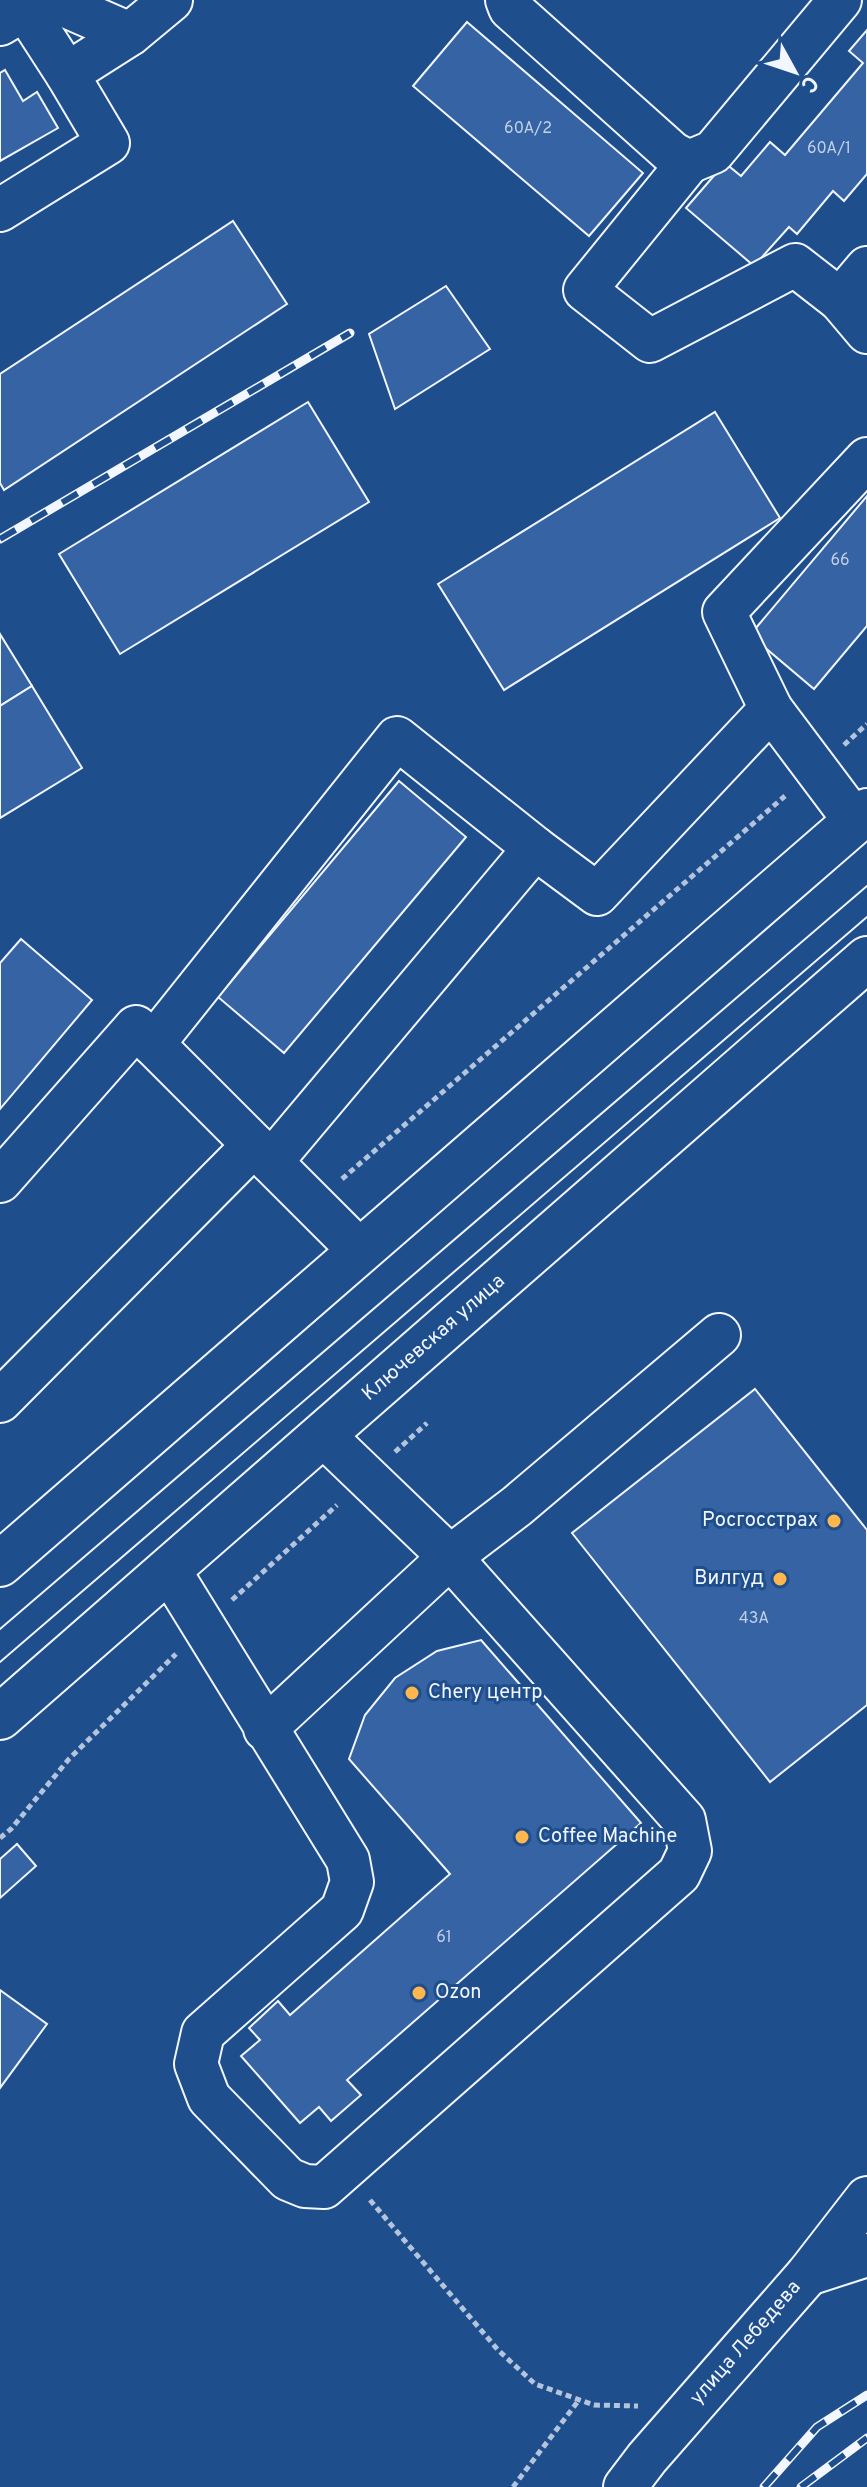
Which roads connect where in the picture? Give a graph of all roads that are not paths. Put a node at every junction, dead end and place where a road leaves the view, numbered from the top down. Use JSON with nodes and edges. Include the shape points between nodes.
{"nodes":[{"id":1,"x":52,"y":0,"type":"edge"},
{"id":2,"x":171,"y":0,"type":"edge"},
{"id":3,"x":507,"y":0,"type":"edge"},
{"id":4,"x":840,"y":0,"type":"edge"},
{"id":5,"x":0,"y":24,"type":"edge"},
{"id":6,"x":130,"y":34,"type":"junction"},
{"id":7,"x":67,"y":74,"type":"junction"},
{"id":8,"x":689,"y":162,"type":"junction"},
{"id":9,"x":0,"y":210,"type":"edge"},
{"id":10,"x":867,"y":268,"type":"edge"},
{"id":11,"x":840,"y":300,"type":"junction"},
{"id":12,"x":867,"y":332,"type":"edge"},
{"id":13,"x":867,"y":459,"type":"edge"},
{"id":14,"x":771,"y":709,"type":"junction"},
{"id":15,"x":861,"y":816,"type":"edge"},
{"id":16,"x":535,"y":848,"type":"junction"},
{"id":17,"x":867,"y":959,"type":"edge"},
{"id":18,"x":153,"y":1044,"type":"junction"},
{"id":19,"x":262,"y":1154,"type":"junction"},
{"id":20,"x":0,"y":1181,"type":"edge"},
{"id":21,"x":360,"y":1251,"type":"junction"},
{"id":22,"x":719,"y":1335,"type":"dead end"},
{"id":23,"x":0,"y":1401,"type":"edge"},
{"id":24,"x":323,"y":1435,"type":"junction"},
{"id":25,"x":450,"y":1557,"type":"junction"},
{"id":26,"x":0,"y":1564,"type":"edge"},
{"id":27,"x":169,"y":1570,"type":"junction"},
{"id":28,"x":0,"y":1717,"type":"edge"},
{"id":29,"x":265,"y":1729,"type":"junction"},
{"id":30,"x":867,"y":2198,"type":"edge"},
{"id":31,"x":867,"y":2255,"type":"edge"},
{"id":32,"x":808,"y":2274,"type":"junction"},
{"id":33,"x":625,"y":2487,"type":"edge"}],
"edges":[{"from":1,"to":6,"type":"street"},
{"from":2,"to":6,"type":"street"},
{"from":3,"to":8,"type":"street","via":[[672,153]]},
{"from":4,"to":8,"type":"street","via":[[713,152]]},
{"from":5,"to":7,"type":"street","via":[[25,9]]},
{"from":6,"to":7,"type":"street"},
{"from":7,"to":9,"type":"street","via":[[108,143]]},
{"from":8,"to":11,"type":"street","via":[[585,290],[650,341],[795,265]]},
{"from":10,"to":11,"type":"street"},
{"from":11,"to":12,"type":"street"},
{"from":13,"to":14,"type":"street","via":[[724,612]]},
{"from":14,"to":15,"type":"street","via":[[816,769]]},
{"from":14,"to":16,"type":"street","via":[[597,894]]},
{"from":15,"to":21,"type":"main road"},
{"from":16,"to":18,"type":"street","via":[[397,738]]},
{"from":16,"to":19,"type":"street"},
{"from":17,"to":24,"type":"main road","name":"Ключевская улица"},
{"from":18,"to":19,"type":"street"},
{"from":18,"to":20,"type":"street","via":[[136,1027]]},
{"from":19,"to":21,"type":"street"},
{"from":19,"to":23,"type":"street"},
{"from":21,"to":26,"type":"main road"},
{"from":22,"to":25,"type":"street"},
{"from":24,"to":25,"type":"street"},
{"from":24,"to":27,"type":"main road","name":"Ключевская улица"},
{"from":25,"to":29,"type":"street"},
{"from":25,"to":29,"type":"street","via":[[684,1820],[690,1851],[679,1874],[324,2187],[288,2179],[209,2098],[196,2064],[203,2033],[342,1910],[352,1882],[348,1860]]},
{"from":27,"to":28,"type":"main road","name":"Ключевская улица"},
{"from":27,"to":29,"type":"street"},
{"from":30,"to":32,"type":"street","name":"улица Лебедева"},
{"from":31,"to":32,"type":"street"},
{"from":32,"to":33,"type":"street","name":"улица Лебедева"}]}
